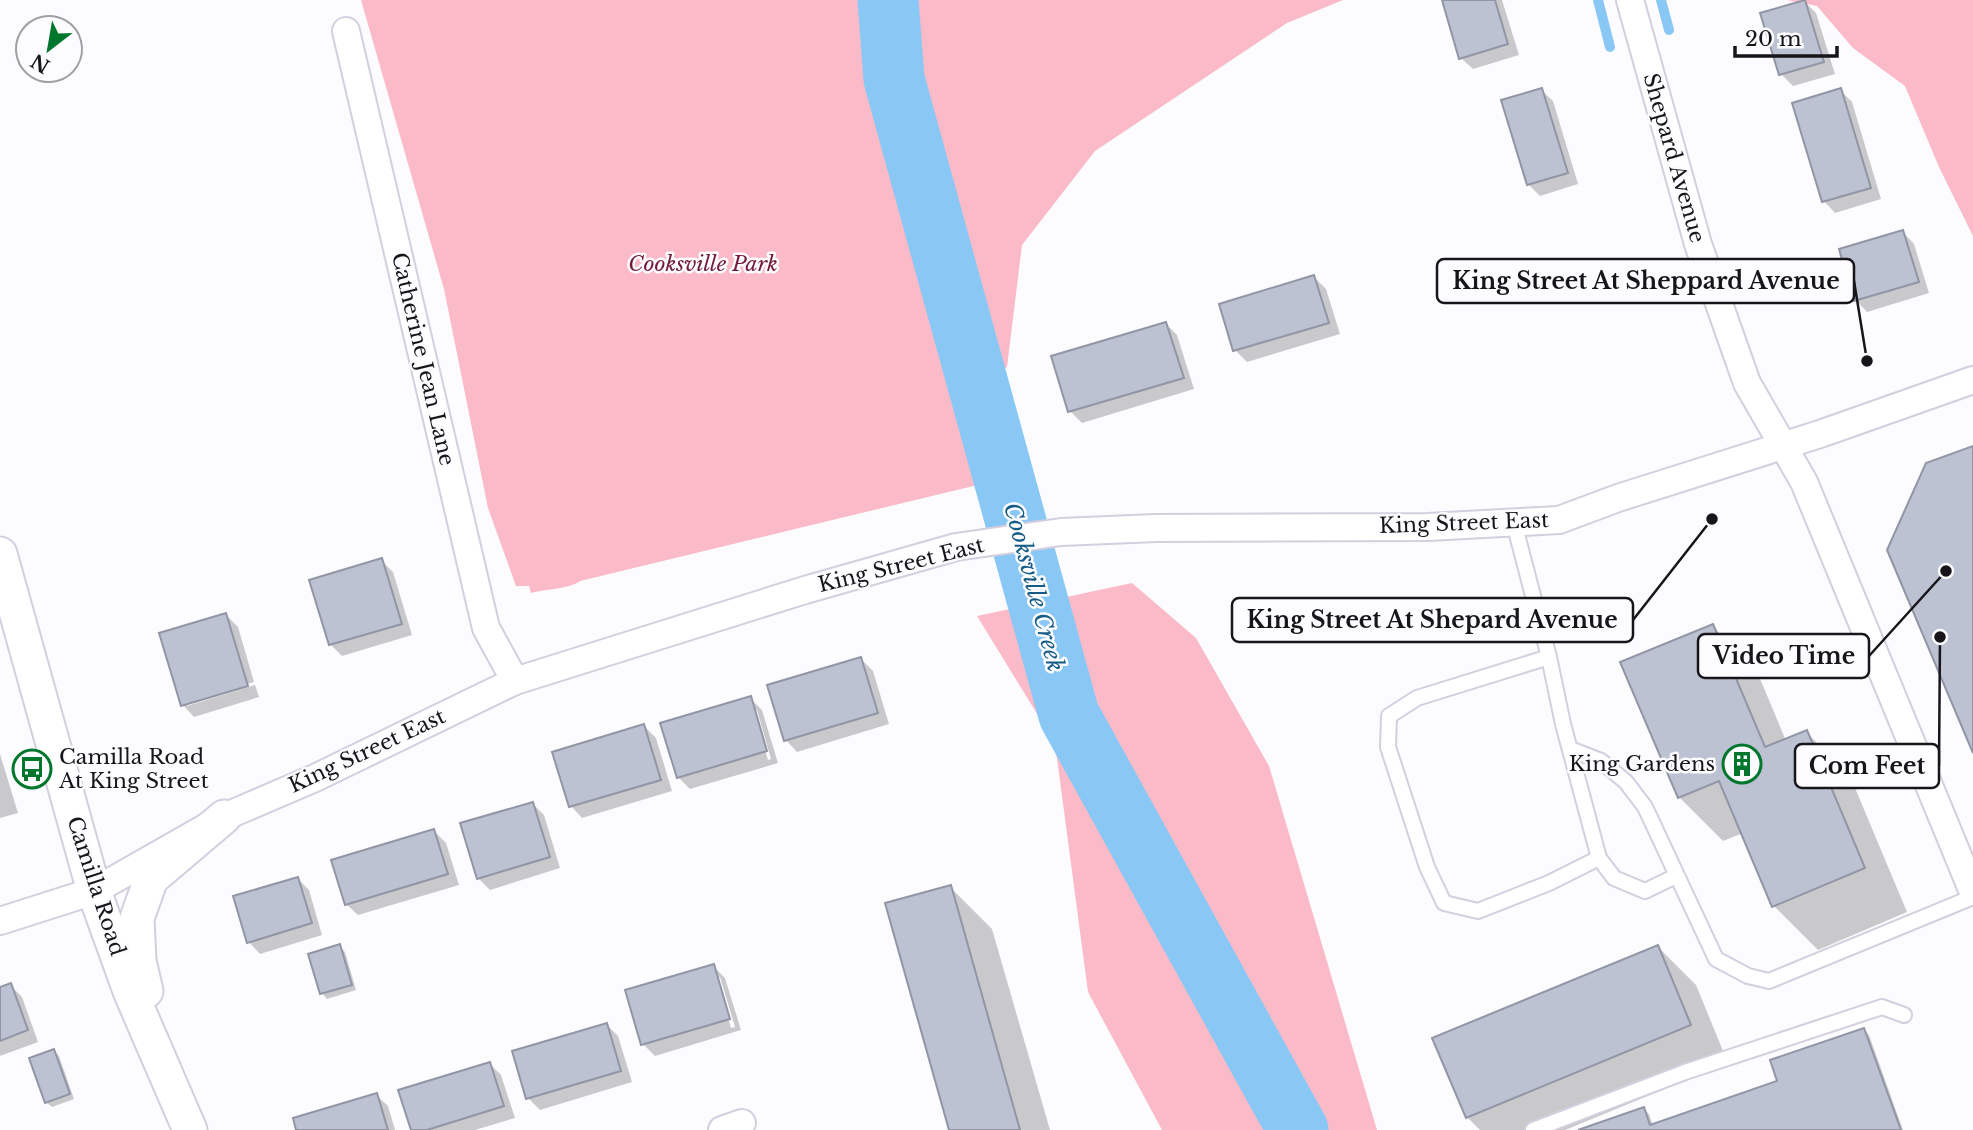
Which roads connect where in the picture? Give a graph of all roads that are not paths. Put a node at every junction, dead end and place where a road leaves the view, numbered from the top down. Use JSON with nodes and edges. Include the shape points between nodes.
{"nodes":[{"id":1,"x":1630,"y":0,"type":"edge"},
{"id":2,"x":346,"y":31,"type":"dead end"},
{"id":3,"x":1973,"y":380,"type":"edge"},
{"id":4,"x":1783,"y":446,"type":"junction"},
{"id":5,"x":1514,"y":523,"type":"junction"},
{"id":6,"x":0,"y":554,"type":"edge"},
{"id":7,"x":1549,"y":657,"type":"junction"},
{"id":8,"x":515,"y":681,"type":"junction"},
{"id":9,"x":1570,"y":749,"type":"junction"},
{"id":10,"x":224,"y":817,"type":"junction"},
{"id":11,"x":1599,"y":858,"type":"junction"},
{"id":12,"x":1676,"y":876,"type":"junction"},
{"id":13,"x":94,"y":891,"type":"junction"},
{"id":14,"x":1973,"y":894,"type":"edge"},
{"id":15,"x":0,"y":921,"type":"edge"},
{"id":16,"x":1904,"y":1015,"type":"dead end"},
{"id":17,"x":170,"y":1088,"type":"junction"},
{"id":18,"x":190,"y":1130,"type":"edge"},
{"id":19,"x":1533,"y":1130,"type":"edge"}],
"edges":[{"from":1,"to":4,"type":"street","name":"Shepard Avenue","via":[[1698,244],[1747,383]]},
{"from":2,"to":8,"type":"street","name":"Catherine Jean Lane","via":[[486,628]]},
{"from":3,"to":4,"type":"street","name":"King Street East"},
{"from":4,"to":5,"type":"street","name":"King Street East","via":[[1559,520]]},
{"from":4,"to":14,"type":"street","name":"Shepard Avenue","via":[[1811,496]]},
{"from":5,"to":7,"type":"lane"},
{"from":5,"to":8,"type":"street","name":"King Street East","via":[[1061,532],[956,547]]},
{"from":6,"to":13,"type":"street","name":"Camilla Road"},
{"from":7,"to":9,"type":"lane"},
{"from":7,"to":11,"type":"lane","via":[[1417,698],[1389,716],[1388,747],[1427,867],[1444,903],[1478,911]]},
{"from":8,"to":10,"type":"street","name":"King Street East"},
{"from":9,"to":11,"type":"lane"},
{"from":9,"to":12,"type":"lane","via":[[1601,761],[1626,782],[1645,807]]},
{"from":10,"to":13,"type":"street","name":"King Street East"},
{"from":10,"to":17,"type":"street","via":[[151,880],[137,918],[139,961]]},
{"from":11,"to":12,"type":"lane","via":[[1614,878],[1645,891]]},
{"from":12,"to":14,"type":"lane","via":[[1716,959],[1769,981]]},
{"from":13,"to":15,"type":"street","name":"King Street East"},
{"from":13,"to":17,"type":"street","name":"Camilla Road"},
{"from":16,"to":19,"type":"lane","via":[[1882,1007],[1685,1072]]},
{"from":17,"to":18,"type":"street","name":"Camilla Road"}]}
